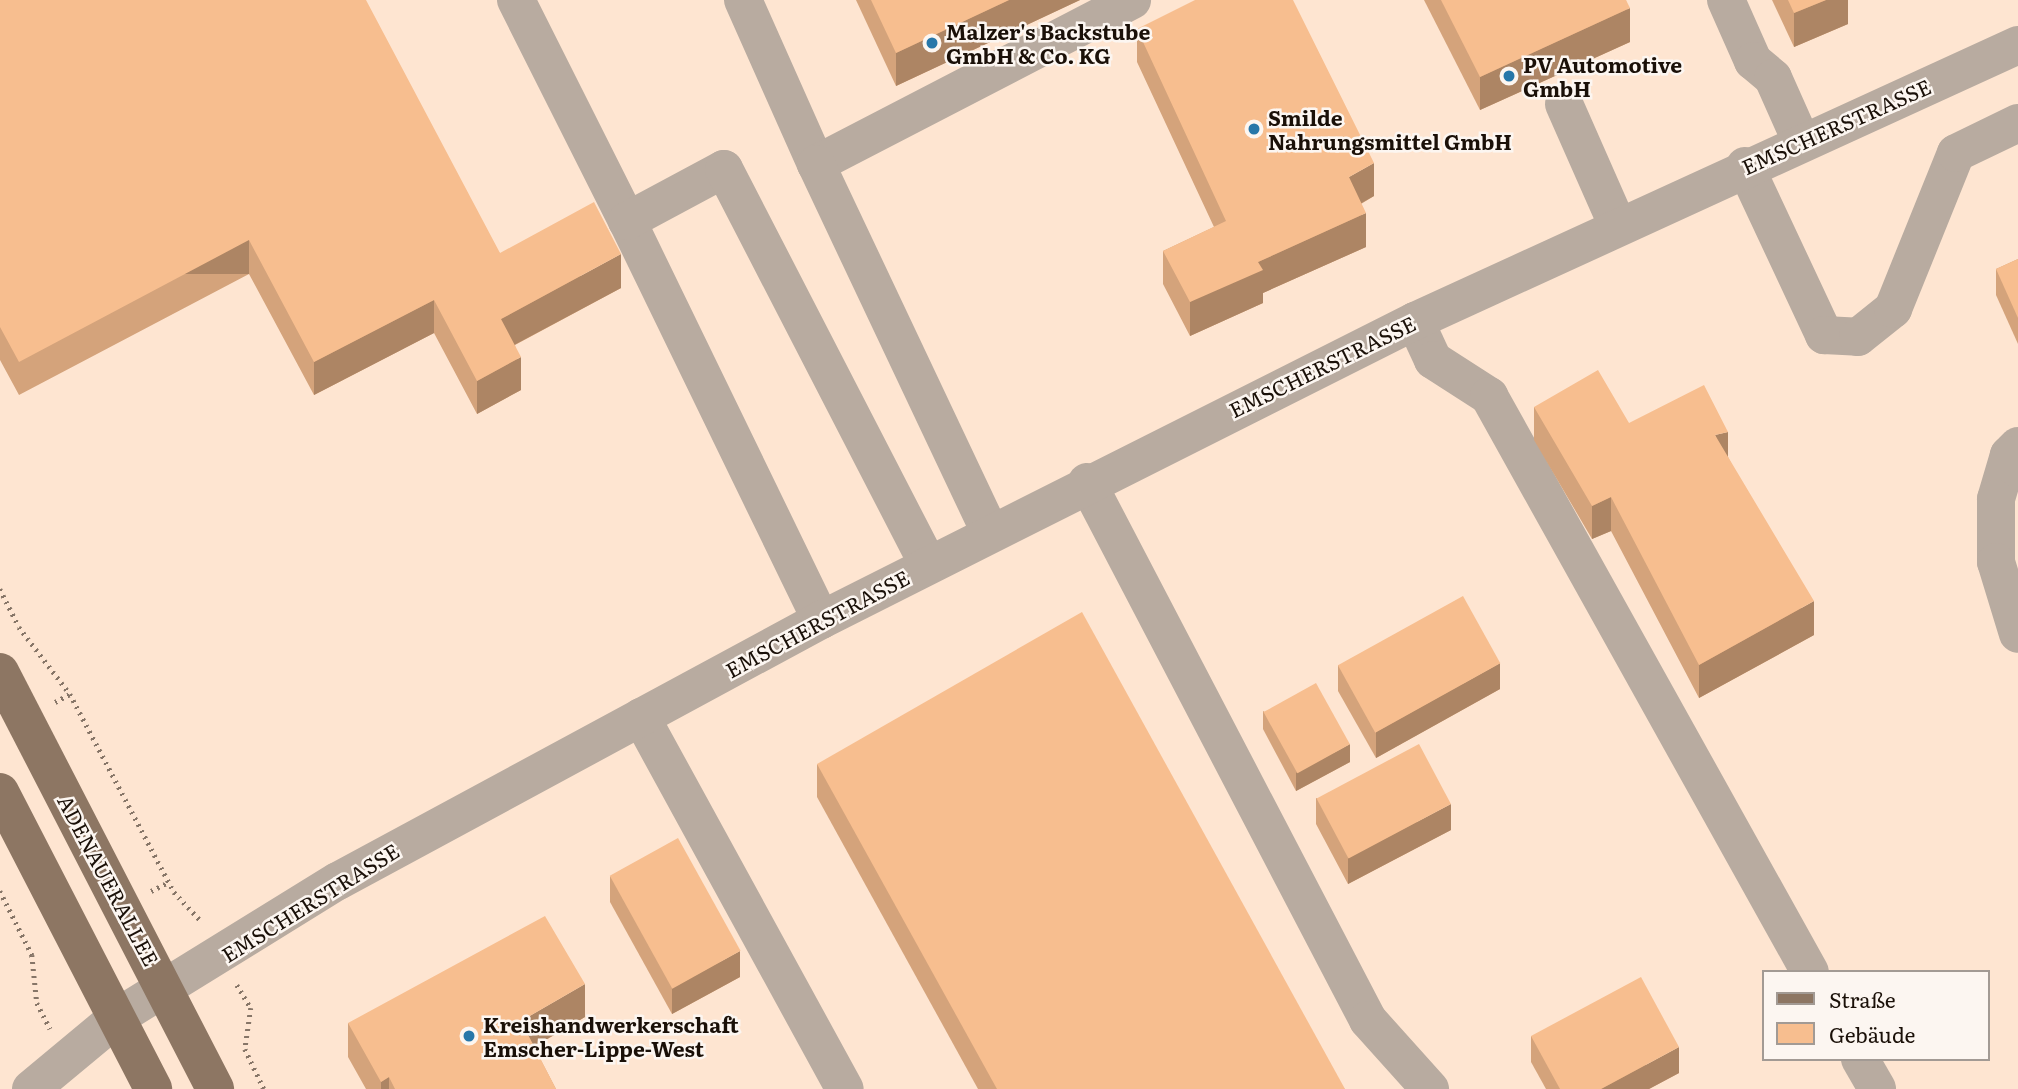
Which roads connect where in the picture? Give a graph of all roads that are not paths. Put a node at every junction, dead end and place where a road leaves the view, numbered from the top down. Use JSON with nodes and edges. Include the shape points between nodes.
{"nodes":[{"id":1,"x":516,"y":0,"type":"edge"},
{"id":2,"x":743,"y":0,"type":"edge"},
{"id":3,"x":1132,"y":0,"type":"edge"},
{"id":4,"x":1726,"y":0,"type":"edge"},
{"id":5,"x":2018,"y":45,"type":"edge"},
{"id":6,"x":1564,"y":104,"type":"dead end"},
{"id":7,"x":2018,"y":123,"type":"edge"},
{"id":8,"x":1801,"y":141,"type":"junction"},
{"id":9,"x":816,"y":164,"type":"junction"},
{"id":10,"x":1745,"y":166,"type":"junction"},
{"id":11,"x":627,"y":221,"type":"junction"},
{"id":12,"x":1617,"y":225,"type":"junction"},
{"id":13,"x":1415,"y":321,"type":"junction"},
{"id":14,"x":2018,"y":446,"type":"edge"},
{"id":15,"x":1087,"y":482,"type":"junction"},
{"id":16,"x":990,"y":532,"type":"junction"},
{"id":17,"x":928,"y":565,"type":"junction"},
{"id":18,"x":821,"y":620,"type":"junction"},
{"id":19,"x":2018,"y":634,"type":"edge"},
{"id":20,"x":0,"y":672,"type":"edge"},
{"id":21,"x":641,"y":717,"type":"junction"},
{"id":22,"x":0,"y":792,"type":"edge"},
{"id":23,"x":1809,"y":970,"type":"edge"},
{"id":24,"x":167,"y":989,"type":"junction"},
{"id":25,"x":119,"y":1016,"type":"junction"},
{"id":26,"x":1861,"y":1061,"type":"edge"},
{"id":27,"x":31,"y":1089,"type":"edge"},
{"id":28,"x":153,"y":1089,"type":"edge"},
{"id":29,"x":215,"y":1089,"type":"edge"},
{"id":30,"x":845,"y":1089,"type":"edge"},
{"id":31,"x":1430,"y":1089,"type":"edge"},
{"id":32,"x":1877,"y":1089,"type":"edge"}],
"edges":[{"from":1,"to":11,"type":"street"},
{"from":2,"to":9,"type":"street"},
{"from":3,"to":9,"type":"street"},
{"from":4,"to":8,"type":"street","via":[[1753,61],[1773,78]]},
{"from":5,"to":8,"type":"street","name":"EMSCHERSTRASSE"},
{"from":6,"to":12,"type":"street"},
{"from":7,"to":10,"type":"street","via":[[1956,153],[1893,309],[1858,337],[1824,335]]},
{"from":8,"to":10,"type":"street","name":"EMSCHERSTRASSE"},
{"from":9,"to":16,"type":"street"},
{"from":10,"to":12,"type":"street","name":"EMSCHERSTRASSE"},
{"from":11,"to":17,"type":"street","via":[[724,169]]},
{"from":11,"to":18,"type":"street"},
{"from":12,"to":13,"type":"street","name":"EMSCHERSTRASSE"},
{"from":13,"to":15,"type":"street","name":"EMSCHERSTRASSE"},
{"from":13,"to":23,"type":"street","via":[[1433,360],[1489,396]]},
{"from":14,"to":19,"type":"street","via":[[2009,455],[1996,499],[1996,562]]},
{"from":15,"to":16,"type":"street","name":"EMSCHERSTRASSE"},
{"from":15,"to":31,"type":"street","via":[[1368,1020]]},
{"from":16,"to":17,"type":"street","name":"EMSCHERSTRASSE"},
{"from":17,"to":18,"type":"street","name":"EMSCHERSTRASSE"},
{"from":18,"to":21,"type":"street","name":"EMSCHERSTRASSE"},
{"from":20,"to":24,"type":"main road","name":"ADENAUERALLEE"},
{"from":21,"to":24,"type":"street","name":"EMSCHERSTRASSE","via":[[338,881]]},
{"from":21,"to":30,"type":"street"},
{"from":22,"to":25,"type":"main road"},
{"from":24,"to":25,"type":"street","name":"EMSCHERSTRASSE"},
{"from":24,"to":29,"type":"main road","name":"ADENAUERALLEE"},
{"from":25,"to":27,"type":"street","name":"EMSCHERSTRASSE"},
{"from":25,"to":28,"type":"main road"},
{"from":26,"to":32,"type":"street"}]}
